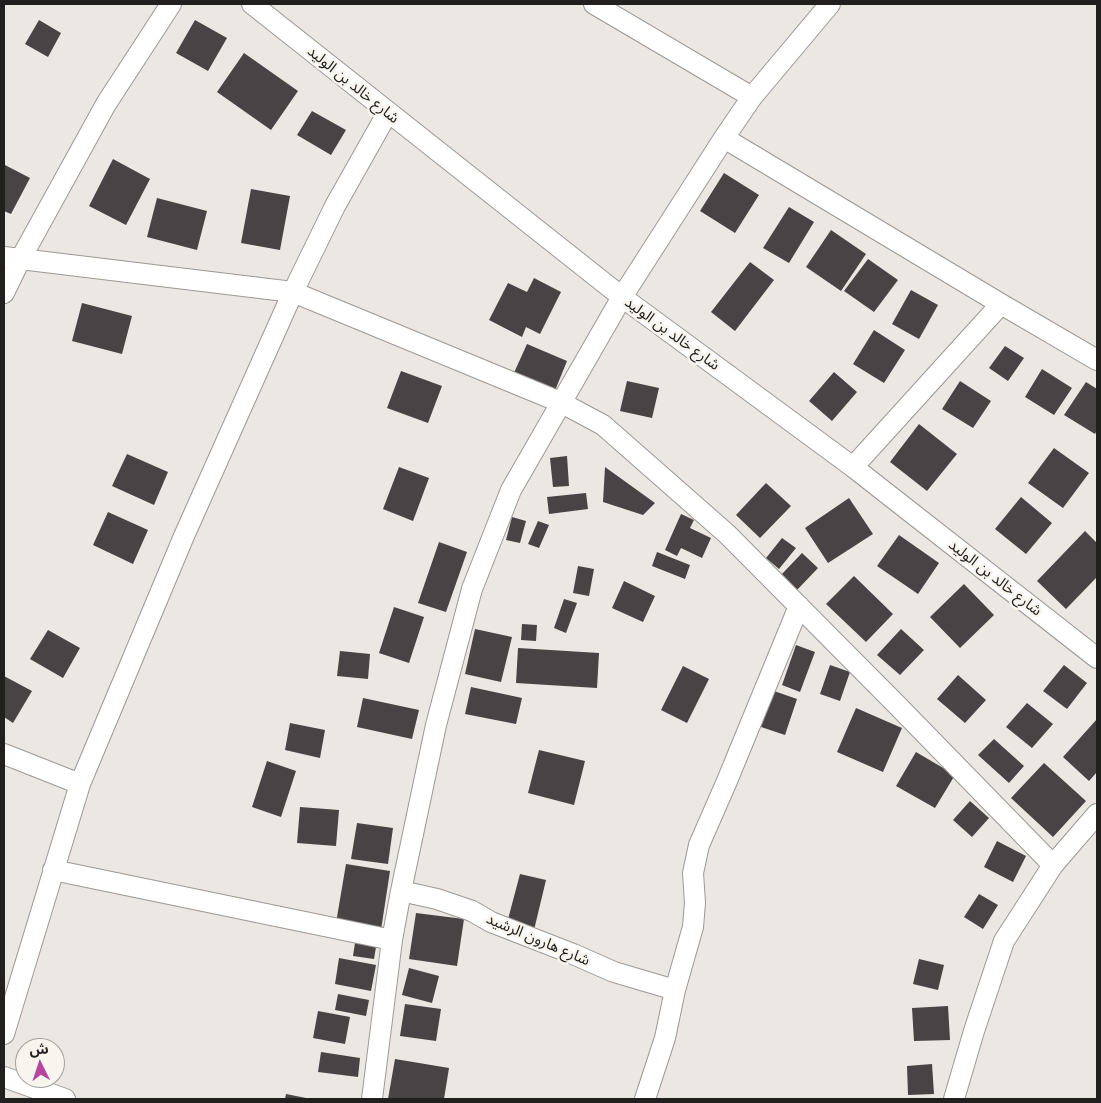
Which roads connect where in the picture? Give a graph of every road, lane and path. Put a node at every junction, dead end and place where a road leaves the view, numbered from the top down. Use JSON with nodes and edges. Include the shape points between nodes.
{"nodes":[{"id":1,"x":171,"y":4,"type":"edge"},
{"id":2,"x":252,"y":4,"type":"edge"},
{"id":3,"x":594,"y":4,"type":"edge"},
{"id":4,"x":828,"y":5,"type":"edge"},
{"id":5,"x":752,"y":97,"type":"junction"},
{"id":6,"x":388,"y":112,"type":"junction"},
{"id":7,"x":724,"y":138,"type":"junction"},
{"id":8,"x":12,"y":258,"type":"edge"},
{"id":9,"x":293,"y":292,"type":"junction"},
{"id":10,"x":4,"y":293,"type":"edge"},
{"id":11,"x":622,"y":297,"type":"junction"},
{"id":12,"x":1001,"y":304,"type":"junction"},
{"id":13,"x":1097,"y":360,"type":"edge"},
{"id":14,"x":560,"y":402,"type":"junction"},
{"id":15,"x":853,"y":467,"type":"junction"},
{"id":16,"x":798,"y":606,"type":"junction"},
{"id":17,"x":1097,"y":658,"type":"edge"},
{"id":18,"x":4,"y":754,"type":"edge"},
{"id":19,"x":80,"y":784,"type":"junction"},
{"id":20,"x":1097,"y":814,"type":"edge"},
{"id":21,"x":1053,"y":865,"type":"junction"},
{"id":22,"x":53,"y":870,"type":"junction"},
{"id":23,"x":400,"y":891,"type":"junction"},
{"id":24,"x":392,"y":940,"type":"junction"},
{"id":25,"x":675,"y":990,"type":"junction"},
{"id":26,"x":4,"y":1034,"type":"edge"},
{"id":27,"x":4,"y":1077,"type":"edge"},
{"id":28,"x":65,"y":1099,"type":"edge"},
{"id":29,"x":372,"y":1099,"type":"edge"},
{"id":30,"x":645,"y":1099,"type":"edge"},
{"id":31,"x":954,"y":1099,"type":"edge"}],
"edges":[{"from":1,"to":8,"type":"street"},
{"from":2,"to":6,"type":"street","name":"شارع خالد بن الوليد"},
{"from":3,"to":5,"type":"street"},
{"from":4,"to":5,"type":"street"},
{"from":5,"to":7,"type":"street"},
{"from":6,"to":9,"type":"street"},
{"from":6,"to":11,"type":"street","name":"شارع خالد بن الوليد"},
{"from":7,"to":11,"type":"street"},
{"from":7,"to":12,"type":"street"},
{"from":8,"to":9,"type":"street"},
{"from":8,"to":10,"type":"street"},
{"from":9,"to":14,"type":"street"},
{"from":9,"to":19,"type":"street","via":[[184,536]]},
{"from":11,"to":14,"type":"street"},
{"from":11,"to":15,"type":"street","name":"شارع خالد بن الوليد"},
{"from":12,"to":13,"type":"street"},
{"from":12,"to":15,"type":"street"},
{"from":14,"to":16,"type":"street","via":[[603,425],[727,534]]},
{"from":14,"to":23,"type":"street","via":[[511,490],[472,589],[436,725]]},
{"from":15,"to":17,"type":"street","name":"شارع خالد بن الوليد"},
{"from":16,"to":21,"type":"street"},
{"from":16,"to":25,"type":"street","via":[[699,845],[693,873],[693,927]]},
{"from":18,"to":19,"type":"street"},
{"from":19,"to":22,"type":"street"},
{"from":20,"to":21,"type":"street"},
{"from":21,"to":31,"type":"street","via":[[1004,941]]},
{"from":22,"to":24,"type":"street"},
{"from":22,"to":26,"type":"street"},
{"from":23,"to":24,"type":"street"},
{"from":23,"to":25,"type":"street","name":"شارع هارون الرشيد","via":[[472,911],[491,922],[614,972]]},
{"from":24,"to":29,"type":"street"},
{"from":25,"to":30,"type":"street","via":[[665,1038]]},
{"from":27,"to":28,"type":"street"}]}
